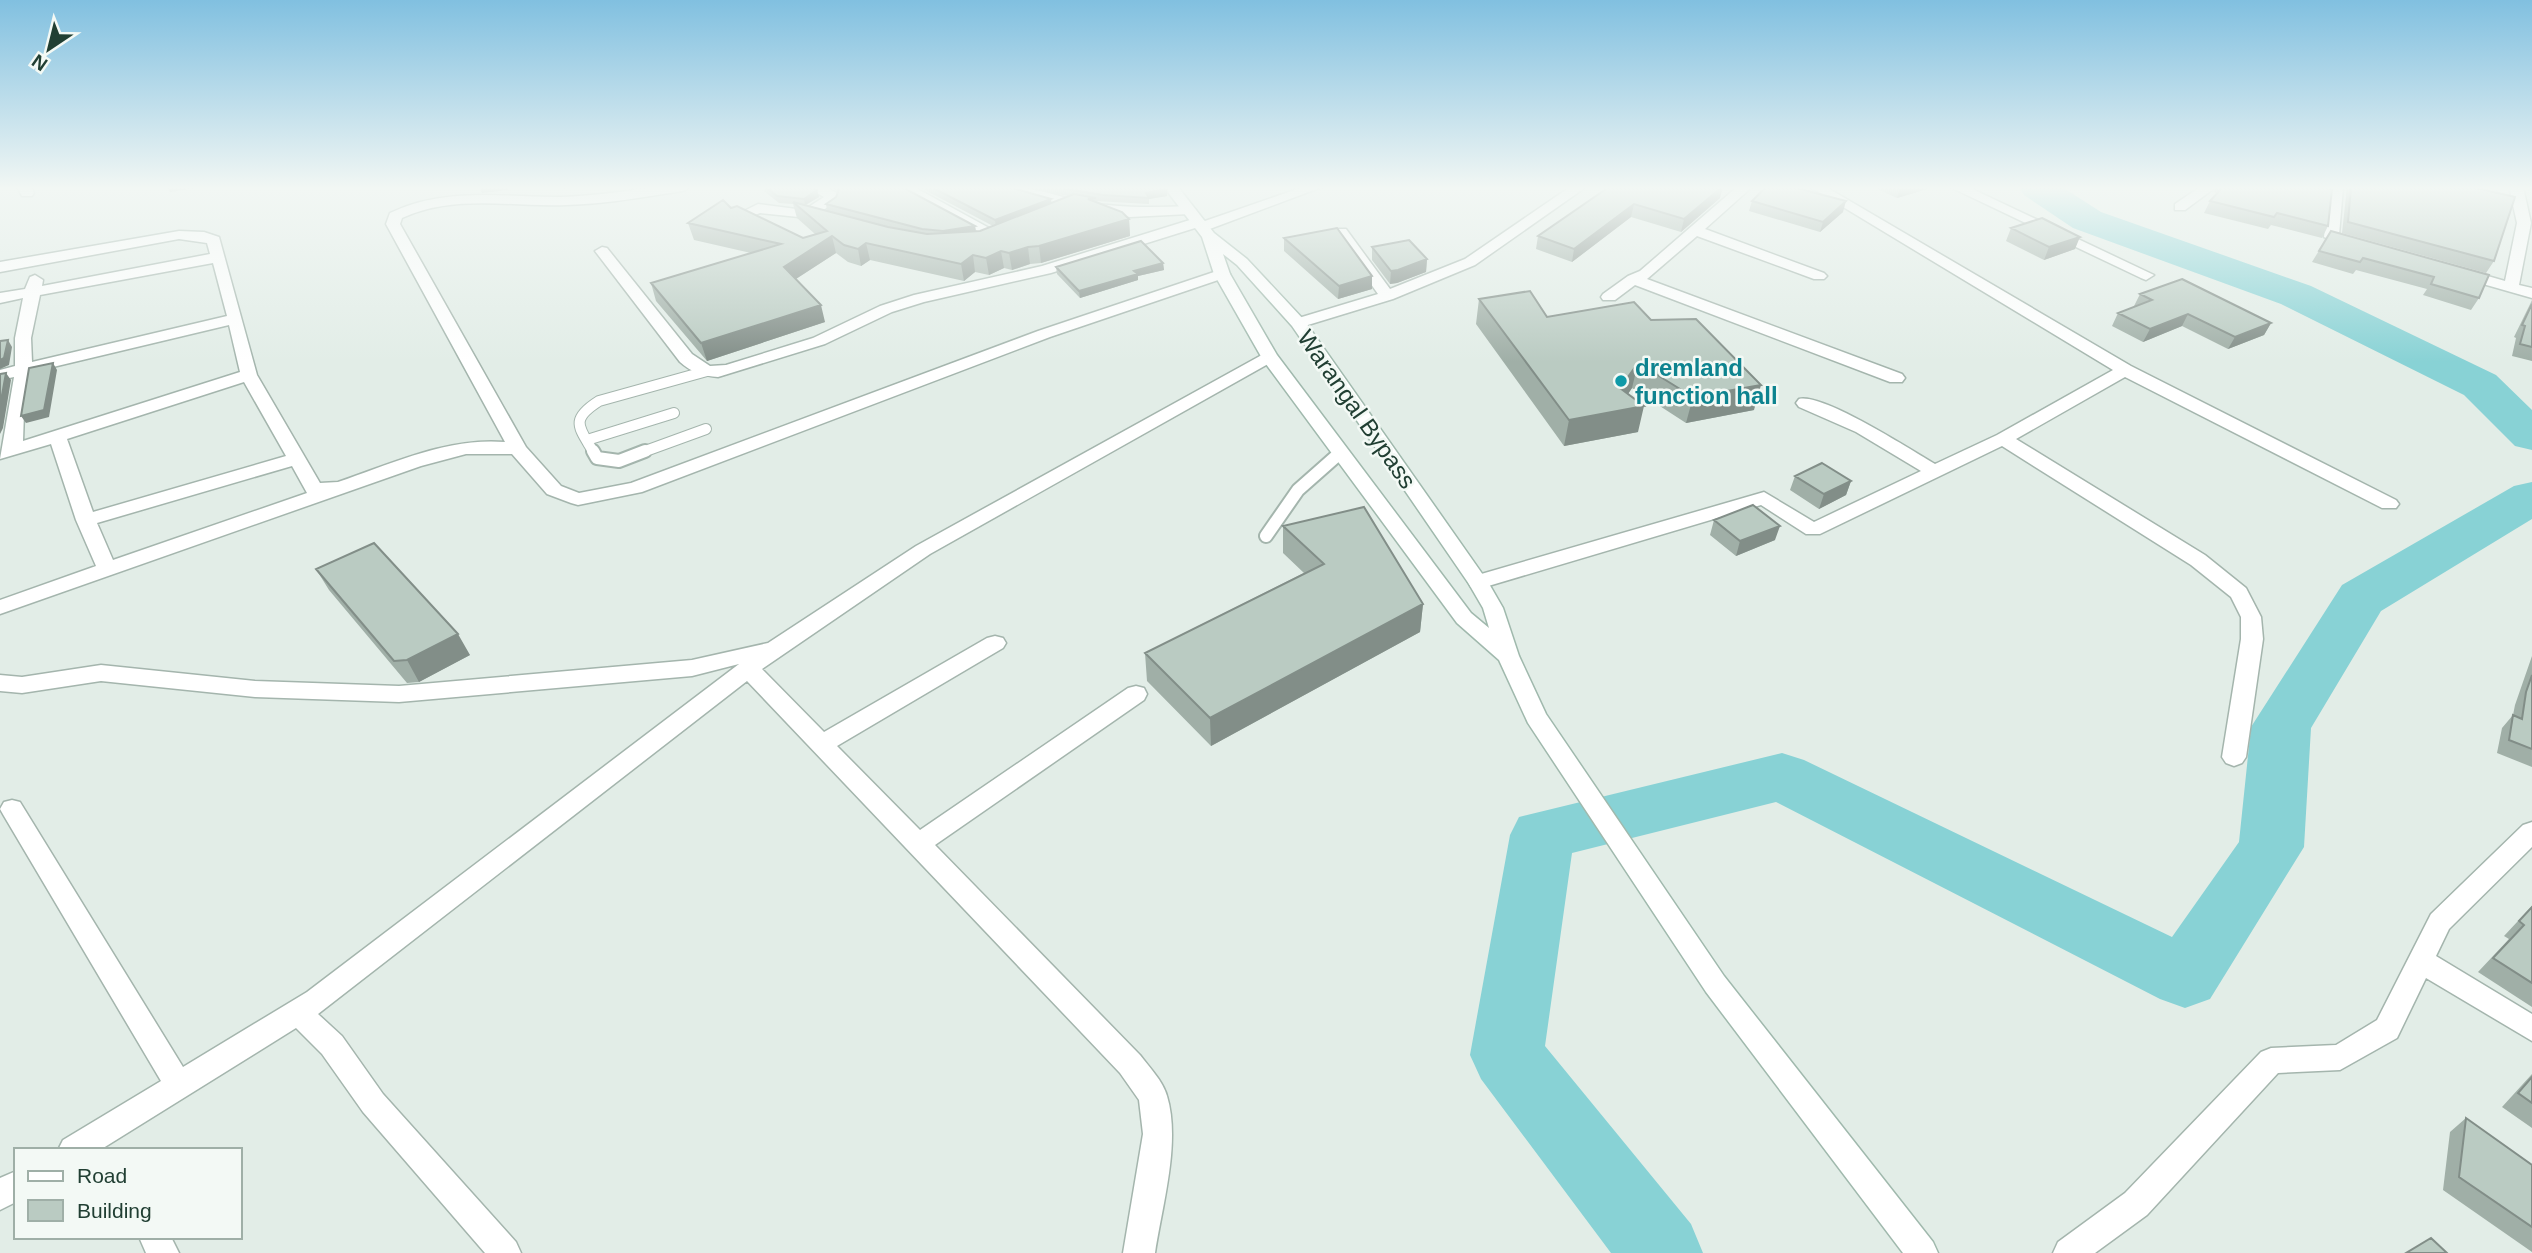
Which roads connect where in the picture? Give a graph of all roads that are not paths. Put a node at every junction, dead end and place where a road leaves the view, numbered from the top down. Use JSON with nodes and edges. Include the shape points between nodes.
{"nodes":[{"id":1,"x":126,"y":245,"type":"edge"},
{"id":2,"x":216,"y":245,"type":"edge"},
{"id":3,"x":405,"y":245,"type":"edge"},
{"id":4,"x":1128,"y":245,"type":"edge"},
{"id":5,"x":1209,"y":245,"type":"edge"},
{"id":6,"x":1224,"y":245,"type":"edge"},
{"id":7,"x":1351,"y":245,"type":"edge"},
{"id":8,"x":1495,"y":245,"type":"edge"},
{"id":9,"x":1679,"y":245,"type":"edge"},
{"id":10,"x":1736,"y":245,"type":"edge"},
{"id":11,"x":1915,"y":245,"type":"edge"},
{"id":12,"x":2083,"y":245,"type":"edge"},
{"id":13,"x":2361,"y":245,"type":"edge"},
{"id":14,"x":2522,"y":245,"type":"edge"},
{"id":15,"x":2370,"y":248,"type":"edge"},
{"id":16,"x":602,"y":251,"type":"dead end"},
{"id":17,"x":219,"y":257,"type":"junction"},
{"id":18,"x":36,"y":260,"type":"junction"},
{"id":19,"x":0,"y":267,"type":"edge"},
{"id":20,"x":2447,"y":270,"type":"edge"},
{"id":21,"x":1222,"y":274,"type":"junction"},
{"id":22,"x":2146,"y":275,"type":"dead end"},
{"id":23,"x":1819,"y":276,"type":"dead end"},
{"id":24,"x":1633,"y":279,"type":"junction"},
{"id":25,"x":2511,"y":288,"type":"junction"},
{"id":26,"x":34,"y":292,"type":"junction"},
{"id":27,"x":2532,"y":293,"type":"edge"},
{"id":28,"x":1387,"y":296,"type":"junction"},
{"id":29,"x":1609,"y":297,"type":"dead end"},
{"id":30,"x":0,"y":298,"type":"edge"},
{"id":31,"x":236,"y":319,"type":"junction"},
{"id":32,"x":1298,"y":323,"type":"junction"},
{"id":33,"x":1269,"y":356,"type":"junction"},
{"id":34,"x":24,"y":370,"type":"junction"},
{"id":35,"x":2125,"y":370,"type":"junction"},
{"id":36,"x":707,"y":371,"type":"junction"},
{"id":37,"x":0,"y":375,"type":"edge"},
{"id":38,"x":249,"y":375,"type":"junction"},
{"id":39,"x":1896,"y":378,"type":"dead end"},
{"id":40,"x":1805,"y":403,"type":"dead end"},
{"id":41,"x":674,"y":413,"type":"dead end"},
{"id":42,"x":7,"y":414,"type":"edge"},
{"id":43,"x":706,"y":429,"type":"dead end"},
{"id":44,"x":57,"y":436,"type":"junction"},
{"id":45,"x":2003,"y":439,"type":"junction"},
{"id":46,"x":587,"y":440,"type":"junction"},
{"id":47,"x":518,"y":449,"type":"junction"},
{"id":48,"x":6,"y":452,"type":"edge"},
{"id":49,"x":1341,"y":452,"type":"junction"},
{"id":50,"x":295,"y":460,"type":"junction"},
{"id":51,"x":1935,"y":472,"type":"junction"},
{"id":52,"x":346,"y":486,"type":"junction"},
{"id":53,"x":2389,"y":503,"type":"dead end"},
{"id":54,"x":86,"y":520,"type":"junction"},
{"id":55,"x":1266,"y":536,"type":"dead end"},
{"id":56,"x":107,"y":569,"type":"junction"},
{"id":57,"x":1478,"y":582,"type":"junction"},
{"id":58,"x":0,"y":607,"type":"edge"},
{"id":59,"x":995,"y":643,"type":"dead end"},
{"id":60,"x":774,"y":649,"type":"junction"},
{"id":61,"x":1508,"y":656,"type":"junction"},
{"id":62,"x":750,"y":670,"type":"junction"},
{"id":63,"x":0,"y":683,"type":"edge"},
{"id":64,"x":1136,"y":694,"type":"dead end"},
{"id":65,"x":822,"y":744,"type":"junction"},
{"id":66,"x":2234,"y":757,"type":"dead end"},
{"id":67,"x":12,"y":809,"type":"dead end"},
{"id":68,"x":2532,"y":832,"type":"edge"},
{"id":69,"x":918,"y":844,"type":"junction"},
{"id":70,"x":2420,"y":960,"type":"junction"},
{"id":71,"x":298,"y":1012,"type":"junction"},
{"id":72,"x":2532,"y":1028,"type":"edge"},
{"id":73,"x":179,"y":1085,"type":"junction"},
{"id":74,"x":89,"y":1146,"type":"edge"},
{"id":75,"x":505,"y":1253,"type":"edge"},
{"id":76,"x":1139,"y":1253,"type":"edge"},
{"id":77,"x":1922,"y":1253,"type":"edge"},
{"id":78,"x":2069,"y":1253,"type":"edge"}],
"edges":[{"from":1,"to":18,"type":"street"},
{"from":2,"to":17,"type":"street"},
{"from":3,"to":47,"type":"street"},
{"from":4,"to":36,"type":"street","via":[[1046,270],[920,298],[794,351]]},
{"from":5,"to":21,"type":"street"},
{"from":6,"to":32,"type":"street","name":"Warangal Bypass"},
{"from":7,"to":28,"type":"street"},
{"from":8,"to":28,"type":"street","via":[[1471,262]]},
{"from":9,"to":24,"type":"street"},
{"from":10,"to":23,"type":"street"},
{"from":11,"to":35,"type":"street"},
{"from":12,"to":22,"type":"street"},
{"from":13,"to":15,"type":"street"},
{"from":14,"to":25,"type":"street"},
{"from":16,"to":36,"type":"street","via":[[686,358]]},
{"from":17,"to":26,"type":"street"},
{"from":17,"to":31,"type":"street"},
{"from":18,"to":19,"type":"street"},
{"from":18,"to":26,"type":"street"},
{"from":20,"to":25,"type":"street"},
{"from":21,"to":33,"type":"street"},
{"from":21,"to":47,"type":"street","via":[[1044,334],[635,488],[578,499],[554,490]]},
{"from":24,"to":29,"type":"street"},
{"from":24,"to":39,"type":"street"},
{"from":25,"to":27,"type":"street"},
{"from":26,"to":30,"type":"street"},
{"from":26,"to":34,"type":"street","via":[[18,339]]},
{"from":28,"to":32,"type":"street"},
{"from":31,"to":34,"type":"street"},
{"from":31,"to":38,"type":"street"},
{"from":32,"to":57,"type":"street","name":"Warangal Bypass"},
{"from":33,"to":49,"type":"street"},
{"from":33,"to":60,"type":"street","via":[[923,550]]},
{"from":34,"to":37,"type":"street"},
{"from":34,"to":42,"type":"street"},
{"from":35,"to":45,"type":"street"},
{"from":35,"to":53,"type":"street"},
{"from":36,"to":46,"type":"lane","via":[[599,401],[578,419]]},
{"from":38,"to":44,"type":"street"},
{"from":38,"to":50,"type":"street"},
{"from":40,"to":51,"type":"street","via":[[1862,428]]},
{"from":41,"to":46,"type":"lane"},
{"from":42,"to":48,"type":"street"},
{"from":43,"to":46,"type":"lane","via":[[619,461],[597,458]]},
{"from":44,"to":48,"type":"street"},
{"from":44,"to":54,"type":"street"},
{"from":45,"to":51,"type":"street"},
{"from":45,"to":66,"type":"street","via":[[2198,560],[2239,593],[2251,617],[2252,639]]},
{"from":47,"to":52,"type":"street","via":[[486,444],[457,449]]},
{"from":49,"to":55,"type":"lane","via":[[1299,487]]},
{"from":49,"to":61,"type":"street","via":[[1464,618]]},
{"from":50,"to":52,"type":"street","via":[[314,489]]},
{"from":50,"to":54,"type":"street"},
{"from":51,"to":57,"type":"street","via":[[1814,530],[1764,498]]},
{"from":52,"to":56,"type":"street"},
{"from":54,"to":56,"type":"street"},
{"from":56,"to":58,"type":"street"},
{"from":57,"to":61,"type":"street","name":"Warangal Bypass","via":[[1493,608]]},
{"from":59,"to":65,"type":"street"},
{"from":60,"to":62,"type":"street"},
{"from":60,"to":63,"type":"street","via":[[692,668],[399,694],[255,689],[101,673],[22,685]]},
{"from":61,"to":77,"type":"street","name":"Warangal Bypass","via":[[1536,717],[1715,984]]},
{"from":62,"to":65,"type":"street"},
{"from":62,"to":71,"type":"street"},
{"from":64,"to":69,"type":"street"},
{"from":65,"to":69,"type":"street"},
{"from":67,"to":73,"type":"street"},
{"from":68,"to":70,"type":"street","via":[[2440,922]]},
{"from":69,"to":76,"type":"street","via":[[1130,1064],[1153,1096],[1158,1134]]},
{"from":70,"to":72,"type":"street"},
{"from":70,"to":78,"type":"street","via":[[2387,1028],[2340,1058],[2271,1061],[2136,1204]]},
{"from":71,"to":73,"type":"street"},
{"from":71,"to":75,"type":"street","via":[[332,1045],[373,1103]]},
{"from":73,"to":74,"type":"street"}]}
